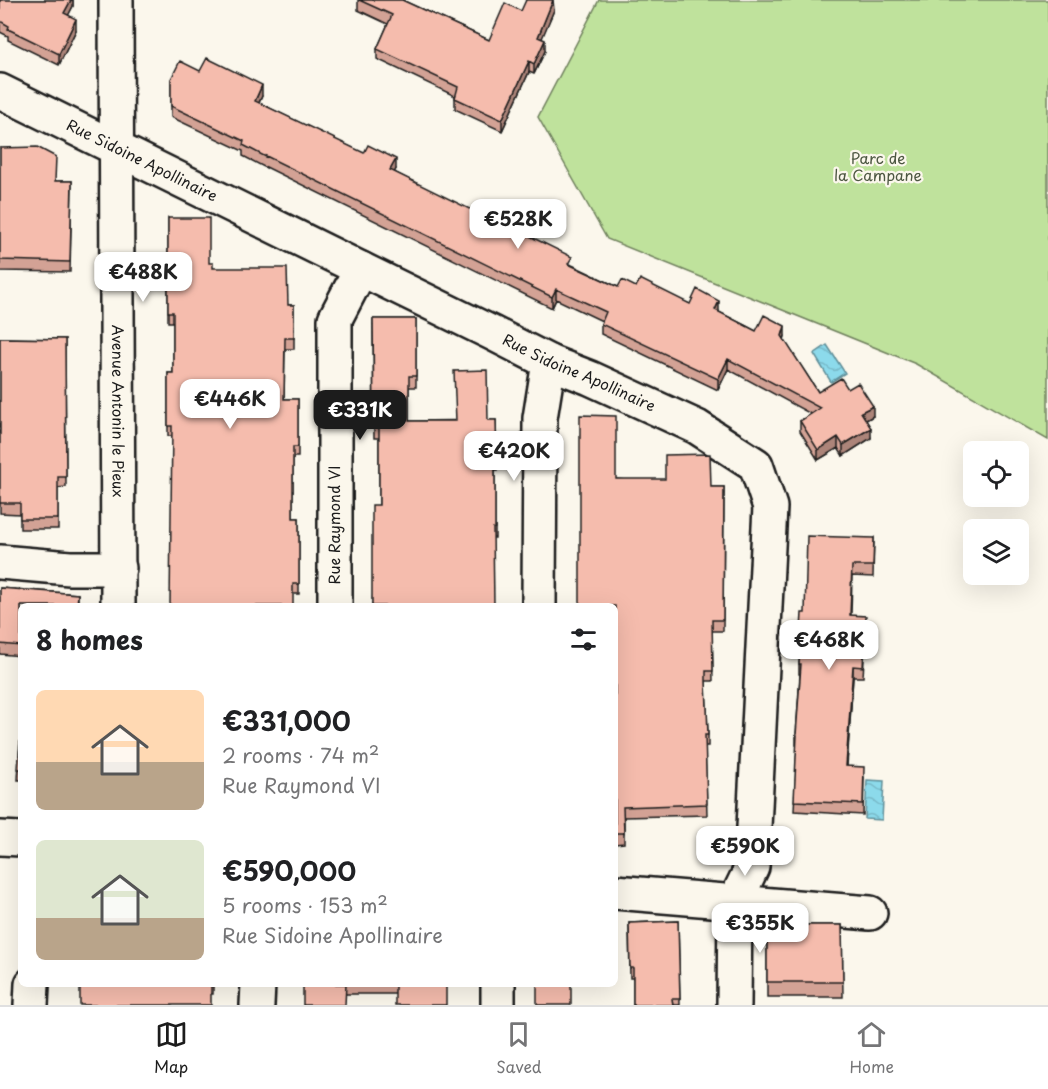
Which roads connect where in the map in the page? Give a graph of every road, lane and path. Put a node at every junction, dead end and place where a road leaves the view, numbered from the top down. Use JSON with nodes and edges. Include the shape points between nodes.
{"nodes":[{"id":1,"x":116,"y":0,"type":"edge"},
{"id":2,"x":0,"y":91,"type":"edge"},
{"id":3,"x":117,"y":148,"type":"junction"},
{"id":4,"x":361,"y":269,"type":"junction"},
{"id":5,"x":549,"y":362,"type":"junction"},
{"id":6,"x":0,"y":562,"type":"edge"},
{"id":7,"x":119,"y":568,"type":"junction"},
{"id":8,"x":118,"y":603,"type":"edge"},
{"id":9,"x":335,"y":603,"type":"edge"},
{"id":10,"x":539,"y":603,"type":"edge"},
{"id":11,"x":0,"y":838,"type":"edge"},
{"id":12,"x":18,"y":839,"type":"edge"},
{"id":13,"x":618,"y":892,"type":"edge"},
{"id":14,"x":735,"y":902,"type":"junction"},
{"id":15,"x":870,"y":913,"type":"dead end"},
{"id":16,"x":32,"y":987,"type":"edge"},
{"id":17,"x":258,"y":987,"type":"edge"},
{"id":18,"x":498,"y":987,"type":"edge"},
{"id":19,"x":32,"y":1005,"type":"edge"},
{"id":20,"x":257,"y":1005,"type":"edge"},
{"id":21,"x":498,"y":1005,"type":"edge"},
{"id":22,"x":734,"y":1005,"type":"edge"}],
"edges":[{"from":1,"to":3,"type":"street","name":"Avenue Antonin le Pieux"},
{"from":2,"to":3,"type":"street","name":"Rue Sidoine Apollinaire"},
{"from":3,"to":4,"type":"street","name":"Rue Sidoine Apollinaire"},
{"from":3,"to":7,"type":"street","name":"Avenue Antonin le Pieux"},
{"from":4,"to":5,"type":"street","name":"Rue Sidoine Apollinaire"},
{"from":4,"to":9,"type":"street","name":"Rue Raymond VI","via":[[335,319]]},
{"from":5,"to":10,"type":"street","via":[[540,418]]},
{"from":5,"to":14,"type":"street","name":"Rue Sidoine Apollinaire","via":[[697,427],[756,465],[770,507],[752,867]]},
{"from":6,"to":7,"type":"street"},
{"from":7,"to":8,"type":"street","name":"Avenue Antonin le Pieux"},
{"from":11,"to":12,"type":"street"},
{"from":13,"to":14,"type":"street"},
{"from":14,"to":15,"type":"street"},
{"from":14,"to":22,"type":"street"},
{"from":16,"to":19,"type":"street"},
{"from":17,"to":20,"type":"street"},
{"from":18,"to":21,"type":"street"}]}
